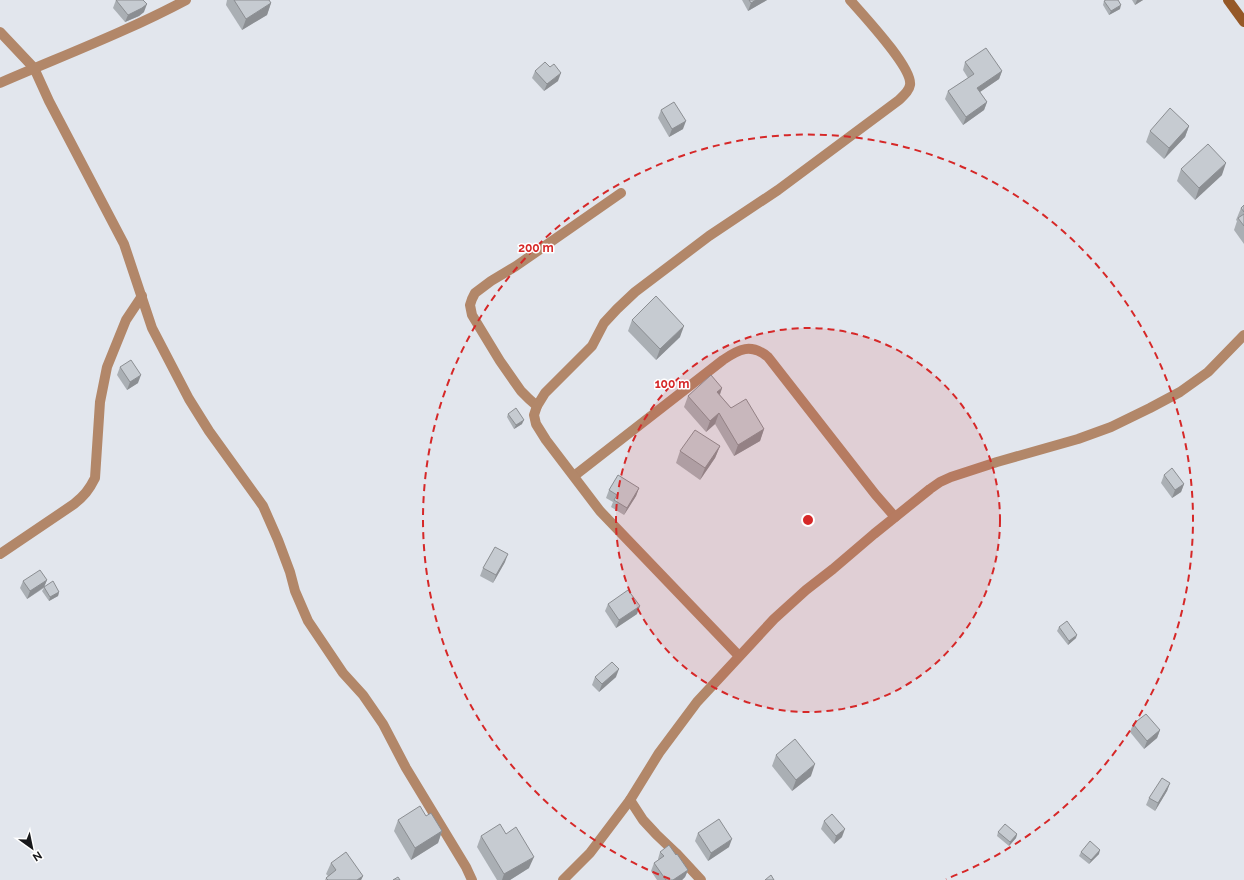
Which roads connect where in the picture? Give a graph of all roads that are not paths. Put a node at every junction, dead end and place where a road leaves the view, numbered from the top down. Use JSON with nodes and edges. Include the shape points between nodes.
{"nodes":[{"id":1,"x":186,"y":0,"type":"edge"},
{"id":2,"x":850,"y":0,"type":"edge"},
{"id":3,"x":1228,"y":0,"type":"edge"},
{"id":4,"x":1244,"y":22,"type":"edge"},
{"id":5,"x":0,"y":32,"type":"edge"},
{"id":6,"x":34,"y":68,"type":"junction"},
{"id":7,"x":0,"y":83,"type":"edge"},
{"id":8,"x":621,"y":193,"type":"dead end"},
{"id":9,"x":142,"y":296,"type":"junction"},
{"id":10,"x":1244,"y":335,"type":"edge"},
{"id":11,"x":537,"y":406,"type":"junction"},
{"id":12,"x":574,"y":476,"type":"junction"},
{"id":13,"x":895,"y":517,"type":"junction"},
{"id":14,"x":0,"y":554,"type":"edge"},
{"id":15,"x":739,"y":656,"type":"junction"},
{"id":16,"x":630,"y":800,"type":"junction"},
{"id":17,"x":472,"y":880,"type":"edge"},
{"id":18,"x":563,"y":880,"type":"edge"},
{"id":19,"x":701,"y":880,"type":"edge"}],
"edges":[{"from":1,"to":6,"type":"street","via":[[99,42]]},
{"from":2,"to":11,"type":"street","via":[[897,56],[911,83],[909,90],[778,190],[709,236],[635,292],[604,323],[592,346],[545,393]]},
{"from":3,"to":4,"type":"main road"},
{"from":5,"to":6,"type":"street"},
{"from":6,"to":7,"type":"street"},
{"from":6,"to":9,"type":"street","via":[[124,244]]},
{"from":8,"to":11,"type":"street","via":[[475,293],[472,299],[472,316],[521,391]]},
{"from":9,"to":14,"type":"street","via":[[126,320],[107,367],[100,402],[96,471],[90,489],[83,497]]},
{"from":9,"to":17,"type":"street","via":[[152,328],[190,399],[209,431],[263,506],[308,621],[343,673],[363,695],[383,724]]},
{"from":10,"to":13,"type":"street","via":[[1208,372],[1156,405],[1111,427],[1078,439],[951,477],[930,489]]},
{"from":11,"to":12,"type":"street","via":[[534,416],[536,424]]},
{"from":12,"to":13,"type":"street","via":[[723,360],[735,352],[755,349],[768,356]]},
{"from":12,"to":15,"type":"street","via":[[600,511]]},
{"from":13,"to":15,"type":"street","via":[[806,590]]},
{"from":15,"to":16,"type":"street","via":[[678,727]]},
{"from":16,"to":18,"type":"street","via":[[590,853]]},
{"from":16,"to":19,"type":"street","via":[[643,820]]}]}
